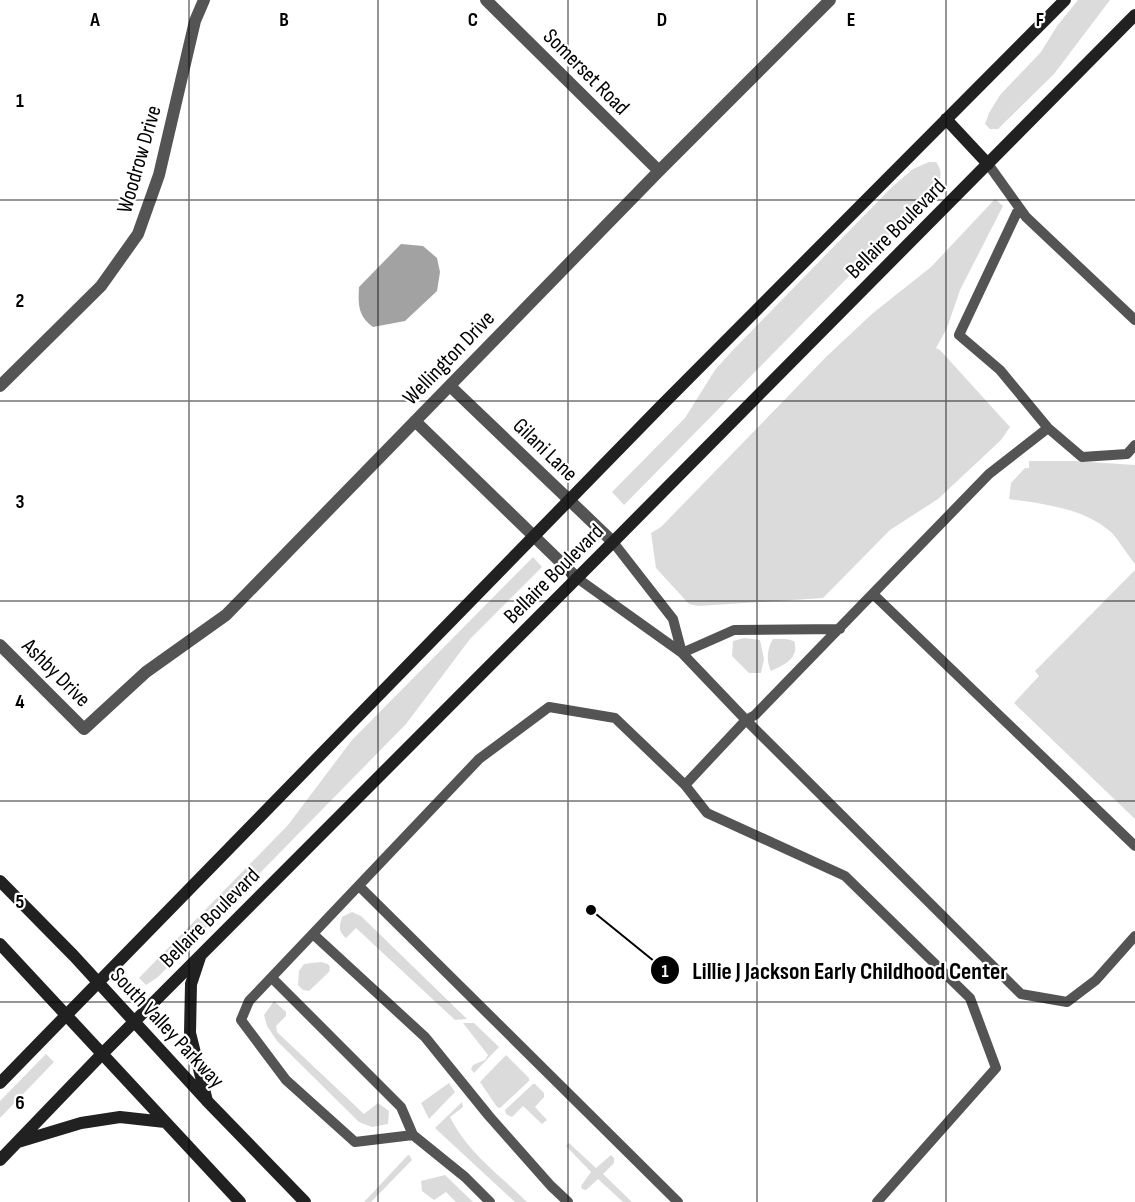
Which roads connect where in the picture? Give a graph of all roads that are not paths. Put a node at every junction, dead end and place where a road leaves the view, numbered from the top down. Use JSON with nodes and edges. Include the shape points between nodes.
{"nodes":[{"id":1,"x":204,"y":0,"type":"edge"},
{"id":2,"x":486,"y":0,"type":"edge"},
{"id":3,"x":830,"y":0,"type":"edge"},
{"id":4,"x":1065,"y":0,"type":"edge"},
{"id":5,"x":1135,"y":15,"type":"edge"},
{"id":6,"x":946,"y":119,"type":"junction"},
{"id":7,"x":988,"y":164,"type":"junction"},
{"id":8,"x":659,"y":171,"type":"junction"},
{"id":9,"x":1019,"y":207,"type":"junction"},
{"id":10,"x":1135,"y":320,"type":"edge"},
{"id":11,"x":0,"y":386,"type":"edge"},
{"id":12,"x":450,"y":386,"type":"junction"},
{"id":13,"x":415,"y":421,"type":"junction"},
{"id":14,"x":1048,"y":428,"type":"junction"},
{"id":15,"x":1135,"y":445,"type":"edge"},
{"id":16,"x":569,"y":500,"type":"junction"},
{"id":17,"x":533,"y":536,"type":"junction"},
{"id":18,"x":613,"y":542,"type":"junction"},
{"id":19,"x":577,"y":578,"type":"junction"},
{"id":20,"x":873,"y":594,"type":"junction"},
{"id":21,"x":840,"y":628,"type":"junction"},
{"id":22,"x":0,"y":645,"type":"edge"},
{"id":23,"x":682,"y":653,"type":"junction"},
{"id":24,"x":746,"y":720,"type":"junction"},
{"id":25,"x":84,"y":729,"type":"joint"},
{"id":26,"x":686,"y":785,"type":"junction"},
{"id":27,"x":1135,"y":846,"type":"edge"},
{"id":28,"x":0,"y":881,"type":"edge"},
{"id":29,"x":359,"y":886,"type":"junction"},
{"id":30,"x":313,"y":934,"type":"junction"},
{"id":31,"x":1135,"y":936,"type":"edge"},
{"id":32,"x":0,"y":944,"type":"edge"},
{"id":33,"x":201,"y":955,"type":"junction"},
{"id":34,"x":272,"y":978,"type":"junction"},
{"id":35,"x":98,"y":982,"type":"junction"},
{"id":36,"x":65,"y":1015,"type":"junction"},
{"id":37,"x":134,"y":1022,"type":"junction"},
{"id":38,"x":102,"y":1054,"type":"junction"},
{"id":39,"x":0,"y":1083,"type":"edge"},
{"id":40,"x":208,"y":1102,"type":"junction"},
{"id":41,"x":165,"y":1122,"type":"junction"},
{"id":42,"x":413,"y":1135,"type":"junction"},
{"id":43,"x":17,"y":1143,"type":"junction"},
{"id":44,"x":0,"y":1160,"type":"edge"},
{"id":45,"x":240,"y":1202,"type":"edge"},
{"id":46,"x":305,"y":1202,"type":"edge"},
{"id":47,"x":490,"y":1202,"type":"edge"},
{"id":48,"x":568,"y":1202,"type":"edge"},
{"id":49,"x":678,"y":1202,"type":"edge"},
{"id":50,"x":877,"y":1202,"type":"edge"}],
"edges":[{"from":1,"to":11,"type":"street","name":"Woodrow Drive","via":[[195,21],[159,175],[138,234],[101,286]]},
{"from":2,"to":8,"type":"street","name":"Somerset Road"},
{"from":3,"to":8,"type":"street","name":"Wellington Drive"},
{"from":4,"to":6,"type":"main road","name":"Bellaire Boulevard"},
{"from":5,"to":7,"type":"main road","name":"Bellaire Boulevard"},
{"from":6,"to":7,"type":"main road"},
{"from":6,"to":16,"type":"main road","name":"Bellaire Boulevard"},
{"from":7,"to":9,"type":"lane"},
{"from":7,"to":18,"type":"main road","name":"Bellaire Boulevard"},
{"from":8,"to":12,"type":"street","name":"Wellington Drive"},
{"from":9,"to":10,"type":"lane"},
{"from":9,"to":14,"type":"lane","via":[[959,335],[1000,370]]},
{"from":12,"to":13,"type":"street","name":"Wellington Drive"},
{"from":12,"to":16,"type":"street","name":"Gilani Lane"},
{"from":13,"to":17,"type":"street"},
{"from":13,"to":25,"type":"street","name":"Wellington Drive","via":[[226,615],[146,672]]},
{"from":14,"to":15,"type":"lane","via":[[1082,457],[1127,454]]},
{"from":14,"to":20,"type":"lane","via":[[989,474]]},
{"from":16,"to":17,"type":"main road","name":"Bellaire Boulevard"},
{"from":16,"to":18,"type":"street","name":"Gilani Lane"},
{"from":17,"to":19,"type":"street"},
{"from":17,"to":35,"type":"main road","name":"Bellaire Boulevard"},
{"from":18,"to":19,"type":"main road","name":"Bellaire Boulevard"},
{"from":18,"to":23,"type":"lane","via":[[673,619]]},
{"from":19,"to":23,"type":"lane"},
{"from":19,"to":33,"type":"main road","name":"Bellaire Boulevard"},
{"from":20,"to":21,"type":"lane"},
{"from":20,"to":27,"type":"lane"},
{"from":21,"to":23,"type":"lane","via":[[734,630]]},
{"from":21,"to":24,"type":"lane","via":[[756,716]]},
{"from":22,"to":25,"type":"street","name":"Ashby Drive"},
{"from":23,"to":24,"type":"lane"},
{"from":24,"to":26,"type":"lane"},
{"from":24,"to":31,"type":"lane","via":[[1021,994],[1067,1002],[1096,980]]},
{"from":26,"to":29,"type":"lane","via":[[615,718],[549,707],[479,759]]},
{"from":26,"to":50,"type":"lane","via":[[707,813],[845,876],[970,998],[996,1068]]},
{"from":28,"to":35,"type":"main road","name":"South Valley Parkway"},
{"from":29,"to":30,"type":"lane"},
{"from":29,"to":49,"type":"lane"},
{"from":30,"to":34,"type":"lane"},
{"from":30,"to":48,"type":"lane","via":[[425,1037],[489,1116]]},
{"from":32,"to":36,"type":"main road"},
{"from":33,"to":37,"type":"main road","name":"Bellaire Boulevard"},
{"from":33,"to":40,"type":"main road","via":[[191,984],[190,1033]]},
{"from":34,"to":42,"type":"lane","via":[[401,1107]]},
{"from":34,"to":42,"type":"lane","via":[[249,1001],[241,1020],[286,1080],[355,1142]]},
{"from":35,"to":36,"type":"main road","name":"Bellaire Boulevard"},
{"from":35,"to":37,"type":"main road","name":"South Valley Parkway"},
{"from":36,"to":38,"type":"main road"},
{"from":36,"to":39,"type":"main road","name":"Bellaire Boulevard"},
{"from":37,"to":38,"type":"main road","name":"Bellaire Boulevard"},
{"from":37,"to":40,"type":"main road","name":"South Valley Parkway"},
{"from":38,"to":41,"type":"main road"},
{"from":38,"to":43,"type":"main road","name":"Bellaire Boulevard"},
{"from":40,"to":46,"type":"main road","name":"South Valley Parkway"},
{"from":41,"to":43,"type":"main road","via":[[120,1117],[81,1123]]},
{"from":41,"to":45,"type":"main road"},
{"from":42,"to":47,"type":"lane"},
{"from":43,"to":44,"type":"main road","name":"Bellaire Boulevard"}]}
